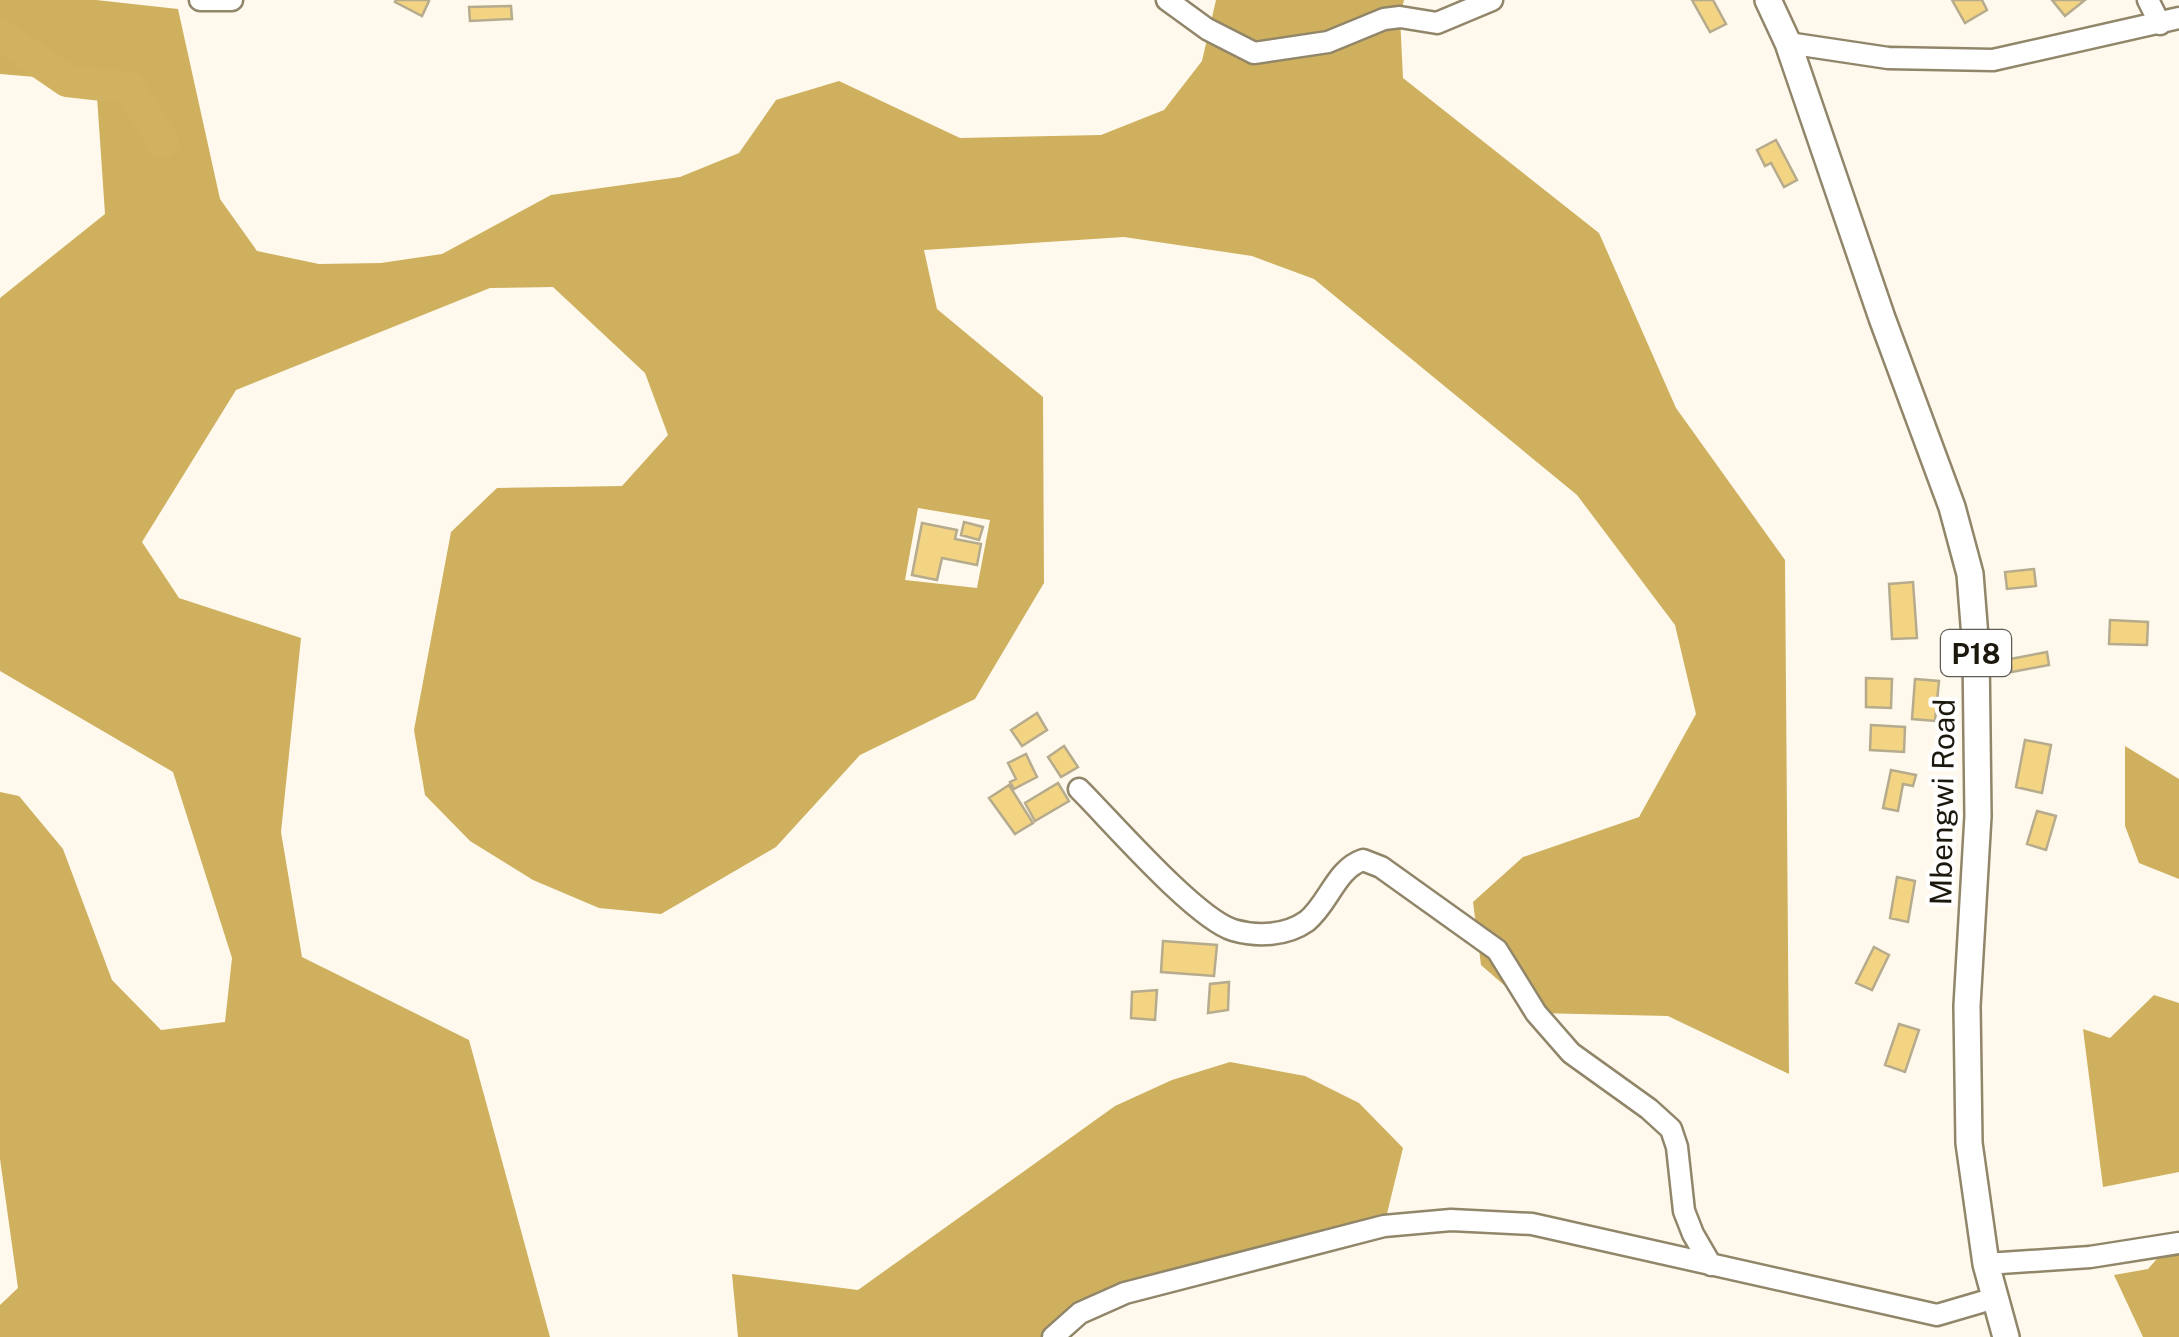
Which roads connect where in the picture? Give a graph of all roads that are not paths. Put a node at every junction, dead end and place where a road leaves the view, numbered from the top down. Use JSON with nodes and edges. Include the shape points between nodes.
{"nodes":[{"id":1,"x":200,"y":0,"type":"edge"},
{"id":2,"x":232,"y":0,"type":"edge"},
{"id":3,"x":1167,"y":0,"type":"edge"},
{"id":4,"x":1492,"y":0,"type":"edge"},
{"id":5,"x":1768,"y":0,"type":"edge"},
{"id":6,"x":2148,"y":0,"type":"edge"},
{"id":7,"x":2170,"y":21,"type":"edge"},
{"id":8,"x":1788,"y":44,"type":"junction"},
{"id":9,"x":1079,"y":789,"type":"dead end"},
{"id":10,"x":2179,"y":1243,"type":"edge"},
{"id":11,"x":1986,"y":1264,"type":"junction"},
{"id":12,"x":1711,"y":1266,"type":"junction"},
{"id":13,"x":1996,"y":1298,"type":"junction"},
{"id":14,"x":1054,"y":1337,"type":"edge"},
{"id":15,"x":2006,"y":1337,"type":"edge"}],
"edges":[{"from":1,"to":2,"type":"street"},
{"from":3,"to":4,"type":"street","via":[[1254,53],[1328,42],[1384,19],[1437,23]]},
{"from":5,"to":8,"type":"main road","name":"Mbengwi Road","number":"P18"},
{"from":6,"to":7,"type":"street"},
{"from":7,"to":8,"type":"street","via":[[1993,60],[1888,58]]},
{"from":8,"to":11,"type":"main road","name":"Mbengwi Road","number":"P18","via":[[1970,574],[1978,816],[1967,1006],[1969,1143]]},
{"from":9,"to":12,"type":"street","via":[[1193,904],[1231,929],[1276,936],[1307,920],[1351,864],[1363,860],[1497,950],[1570,1053],[1671,1129],[1684,1211]]},
{"from":10,"to":11,"type":"street"},
{"from":11,"to":13,"type":"main road","name":"Mbengwi Road","number":"P18"},
{"from":12,"to":13,"type":"street","via":[[1937,1315]]},
{"from":12,"to":14,"type":"street","via":[[1532,1224],[1452,1220],[1384,1226],[1125,1294],[1080,1313]]},
{"from":13,"to":15,"type":"main road","name":"Mbengwi Road","number":"P18"}]}
